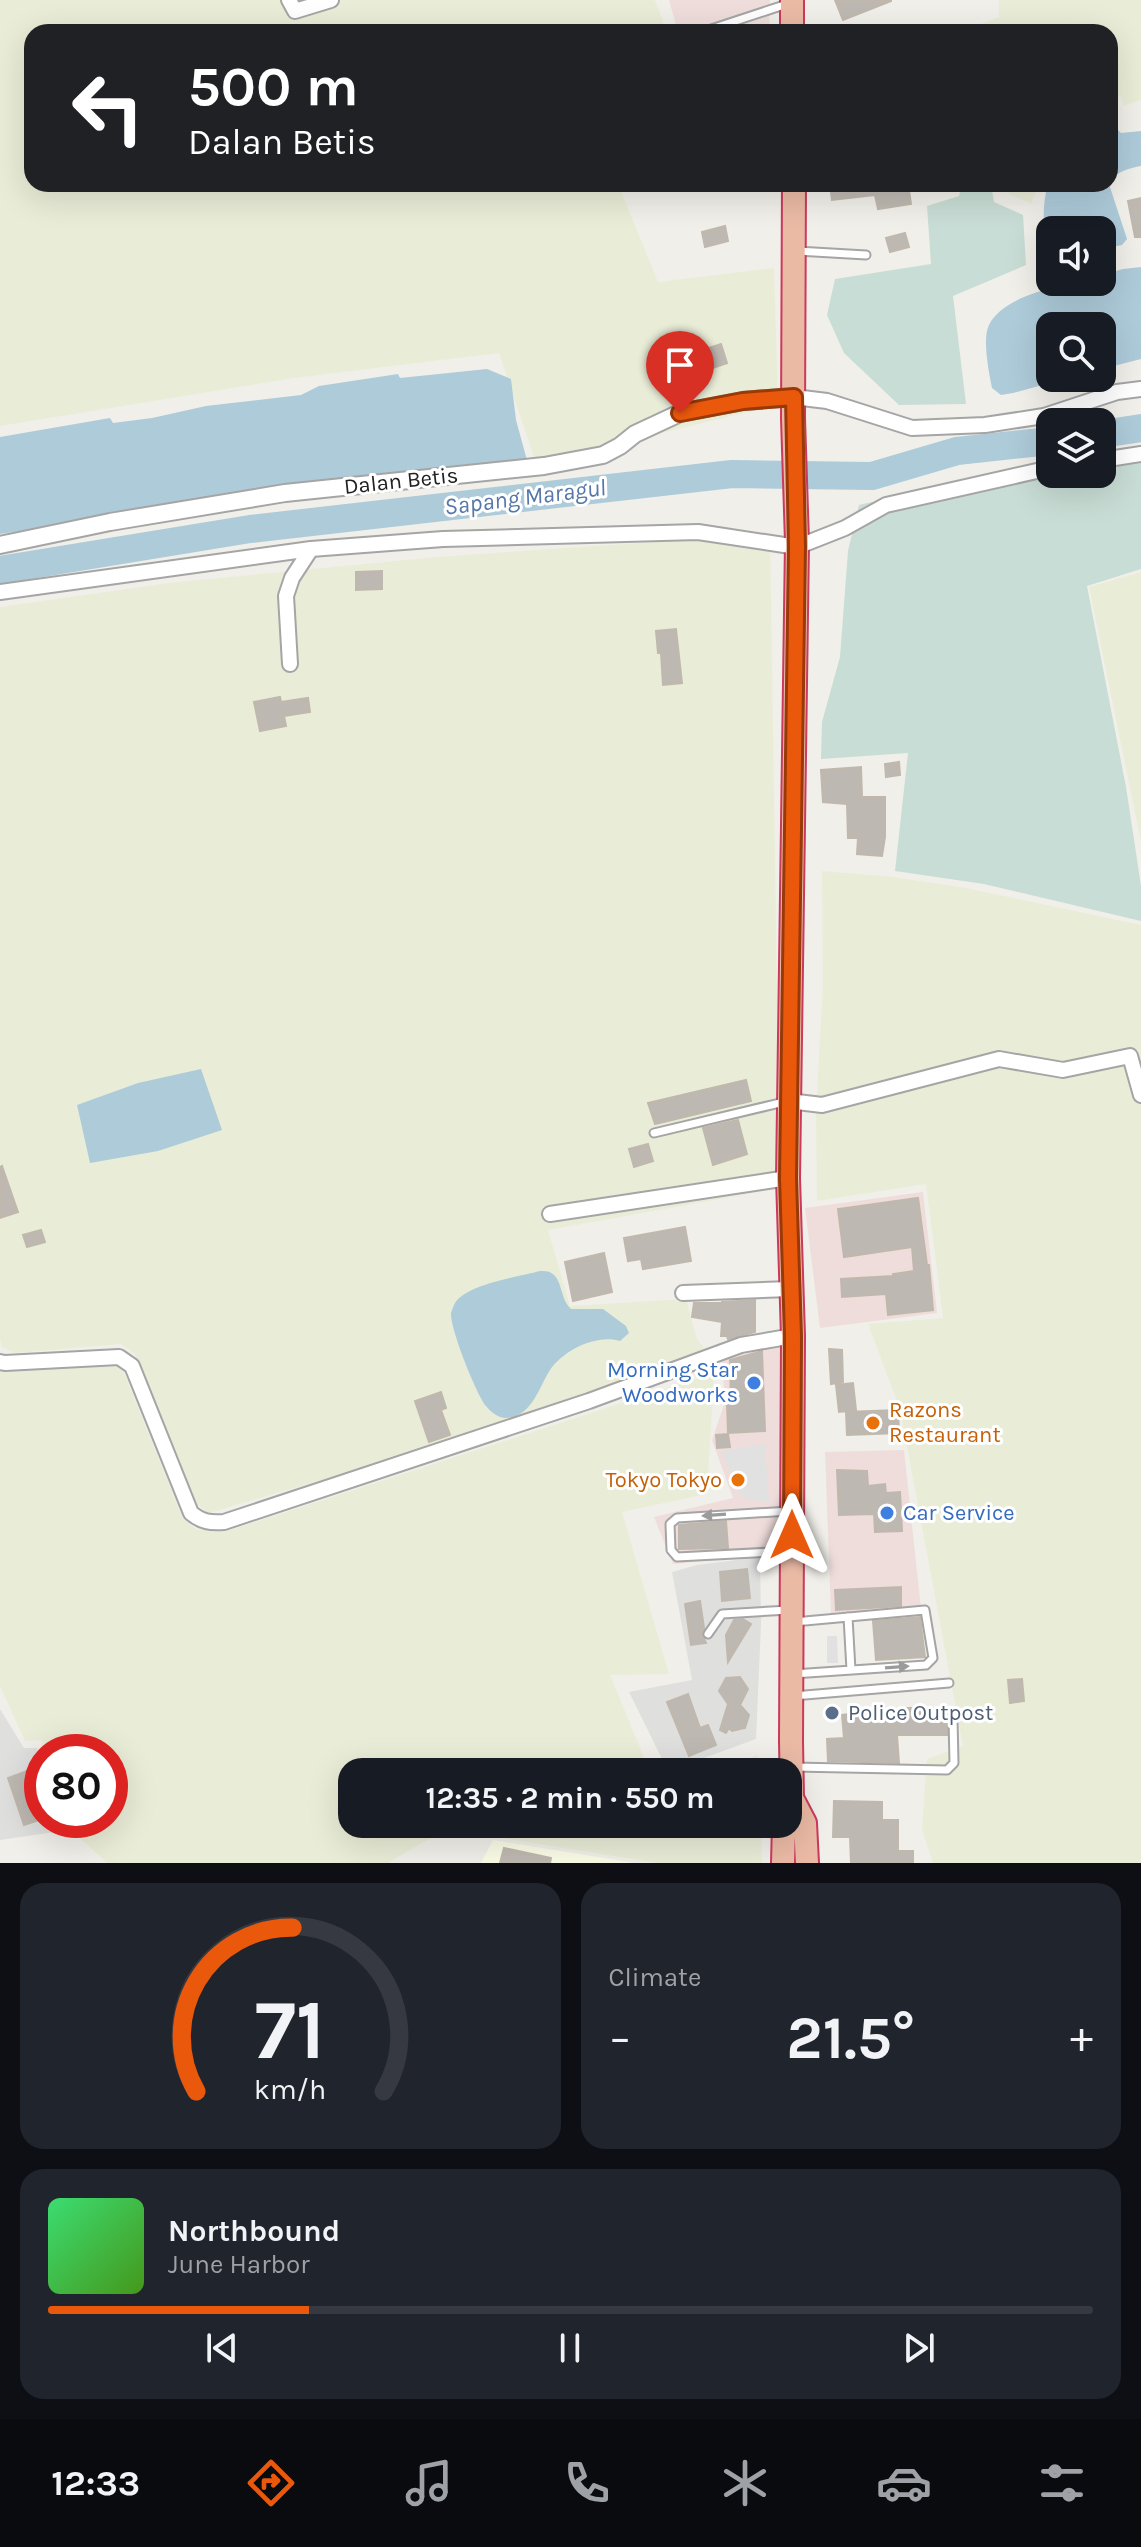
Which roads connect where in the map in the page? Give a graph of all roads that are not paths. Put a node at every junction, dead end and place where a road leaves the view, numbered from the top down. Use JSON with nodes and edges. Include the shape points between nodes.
{"nodes":[{"id":1,"x":289,"y":0,"type":"edge"},
{"id":2,"x":331,"y":0,"type":"edge"},
{"id":3,"x":792,"y":1,"type":"edge"},
{"id":4,"x":725,"y":24,"type":"edge"},
{"id":5,"x":792,"y":24,"type":"edge"},
{"id":6,"x":794,"y":192,"type":"edge"},
{"id":7,"x":795,"y":251,"type":"junction"},
{"id":8,"x":866,"y":255,"type":"dead end"},
{"id":9,"x":1141,"y":389,"type":"edge"},
{"id":10,"x":794,"y":408,"type":"junction"},
{"id":11,"x":1141,"y":454,"type":"edge"},
{"id":12,"x":1116,"y":458,"type":"edge"},
{"id":13,"x":1036,"y":471,"type":"edge"},
{"id":14,"x":0,"y":545,"type":"edge"},
{"id":15,"x":797,"y":545,"type":"junction"},
{"id":16,"x":311,"y":549,"type":"junction"},
{"id":17,"x":1,"y":593,"type":"edge"},
{"id":18,"x":290,"y":664,"type":"dead end"},
{"id":19,"x":1141,"y":1095,"type":"edge"},
{"id":20,"x":789,"y":1101,"type":"junction"},
{"id":21,"x":654,"y":1133,"type":"dead end"},
{"id":22,"x":788,"y":1178,"type":"junction"},
{"id":23,"x":550,"y":1214,"type":"dead end"},
{"id":24,"x":790,"y":1289,"type":"junction"},
{"id":25,"x":683,"y":1293,"type":"dead end"},
{"id":26,"x":793,"y":1336,"type":"junction"},
{"id":27,"x":0,"y":1362,"type":"edge"},
{"id":28,"x":792,"y":1511,"type":"junction"},
{"id":29,"x":792,"y":1551,"type":"junction"},
{"id":30,"x":791,"y":1616,"type":"junction"},
{"id":31,"x":848,"y":1617,"type":"junction"},
{"id":32,"x":708,"y":1634,"type":"dead end"},
{"id":33,"x":851,"y":1670,"type":"junction"},
{"id":34,"x":949,"y":1683,"type":"dead end"},
{"id":35,"x":791,"y":1685,"type":"junction"},
{"id":36,"x":953,"y":1719,"type":"dead end"},
{"id":37,"x":791,"y":1758,"type":"edge"},
{"id":38,"x":802,"y":1767,"type":"edge"},
{"id":39,"x":802,"y":1819,"type":"edge"},
{"id":40,"x":784,"y":1838,"type":"edge"},
{"id":41,"x":783,"y":1863,"type":"edge"},
{"id":42,"x":807,"y":1863,"type":"edge"}],
"edges":[{"from":1,"to":2,"type":"street","via":[[295,11]]},
{"from":3,"to":4,"type":"lane"},
{"from":3,"to":5,"type":"highway"},
{"from":6,"to":7,"type":"highway"},
{"from":7,"to":8,"type":"lane"},
{"from":7,"to":10,"type":"highway"},
{"from":9,"to":10,"type":"street","via":[[1044,416],[985,425],[912,428],[827,401]]},
{"from":10,"to":14,"type":"street","name":"Dalan Betis","via":[[743,401],[680,413],[603,455],[285,493]]},
{"from":10,"to":15,"type":"highway"},
{"from":11,"to":12,"type":"street"},
{"from":13,"to":15,"type":"street","via":[[886,505],[845,528]]},
{"from":15,"to":16,"type":"street","via":[[698,532],[443,539]]},
{"from":15,"to":20,"type":"highway"},
{"from":16,"to":17,"type":"street"},
{"from":16,"to":18,"type":"street","via":[[286,596]]},
{"from":19,"to":20,"type":"street","via":[[1130,1056],[1063,1070],[999,1059],[822,1105]]},
{"from":20,"to":21,"type":"lane"},
{"from":20,"to":22,"type":"highway"},
{"from":22,"to":23,"type":"street"},
{"from":22,"to":24,"type":"highway"},
{"from":24,"to":25,"type":"street"},
{"from":24,"to":26,"type":"highway"},
{"from":26,"to":27,"type":"street","via":[[741,1345],[589,1401],[209,1523],[191,1513],[126,1360]]},
{"from":26,"to":28,"type":"highway"},
{"from":28,"to":29,"type":"highway"},
{"from":28,"to":29,"type":"lane","one_way":true,"via":[[677,1518],[670,1524],[671,1550],[677,1557]]},
{"from":29,"to":30,"type":"highway"},
{"from":30,"to":31,"type":"lane"},
{"from":30,"to":32,"type":"lane","via":[[722,1614]]},
{"from":30,"to":35,"type":"highway"},
{"from":31,"to":33,"type":"lane"},
{"from":33,"to":31,"type":"lane","one_way":true,"via":[[926,1665],[933,1658],[925,1610]]},
{"from":33,"to":35,"type":"lane"},
{"from":34,"to":35,"type":"lane"},
{"from":35,"to":37,"type":"highway"},
{"from":36,"to":38,"type":"lane","via":[[954,1763],[947,1770]]},
{"from":39,"to":42,"type":"highway"},
{"from":40,"to":41,"type":"highway"}]}
